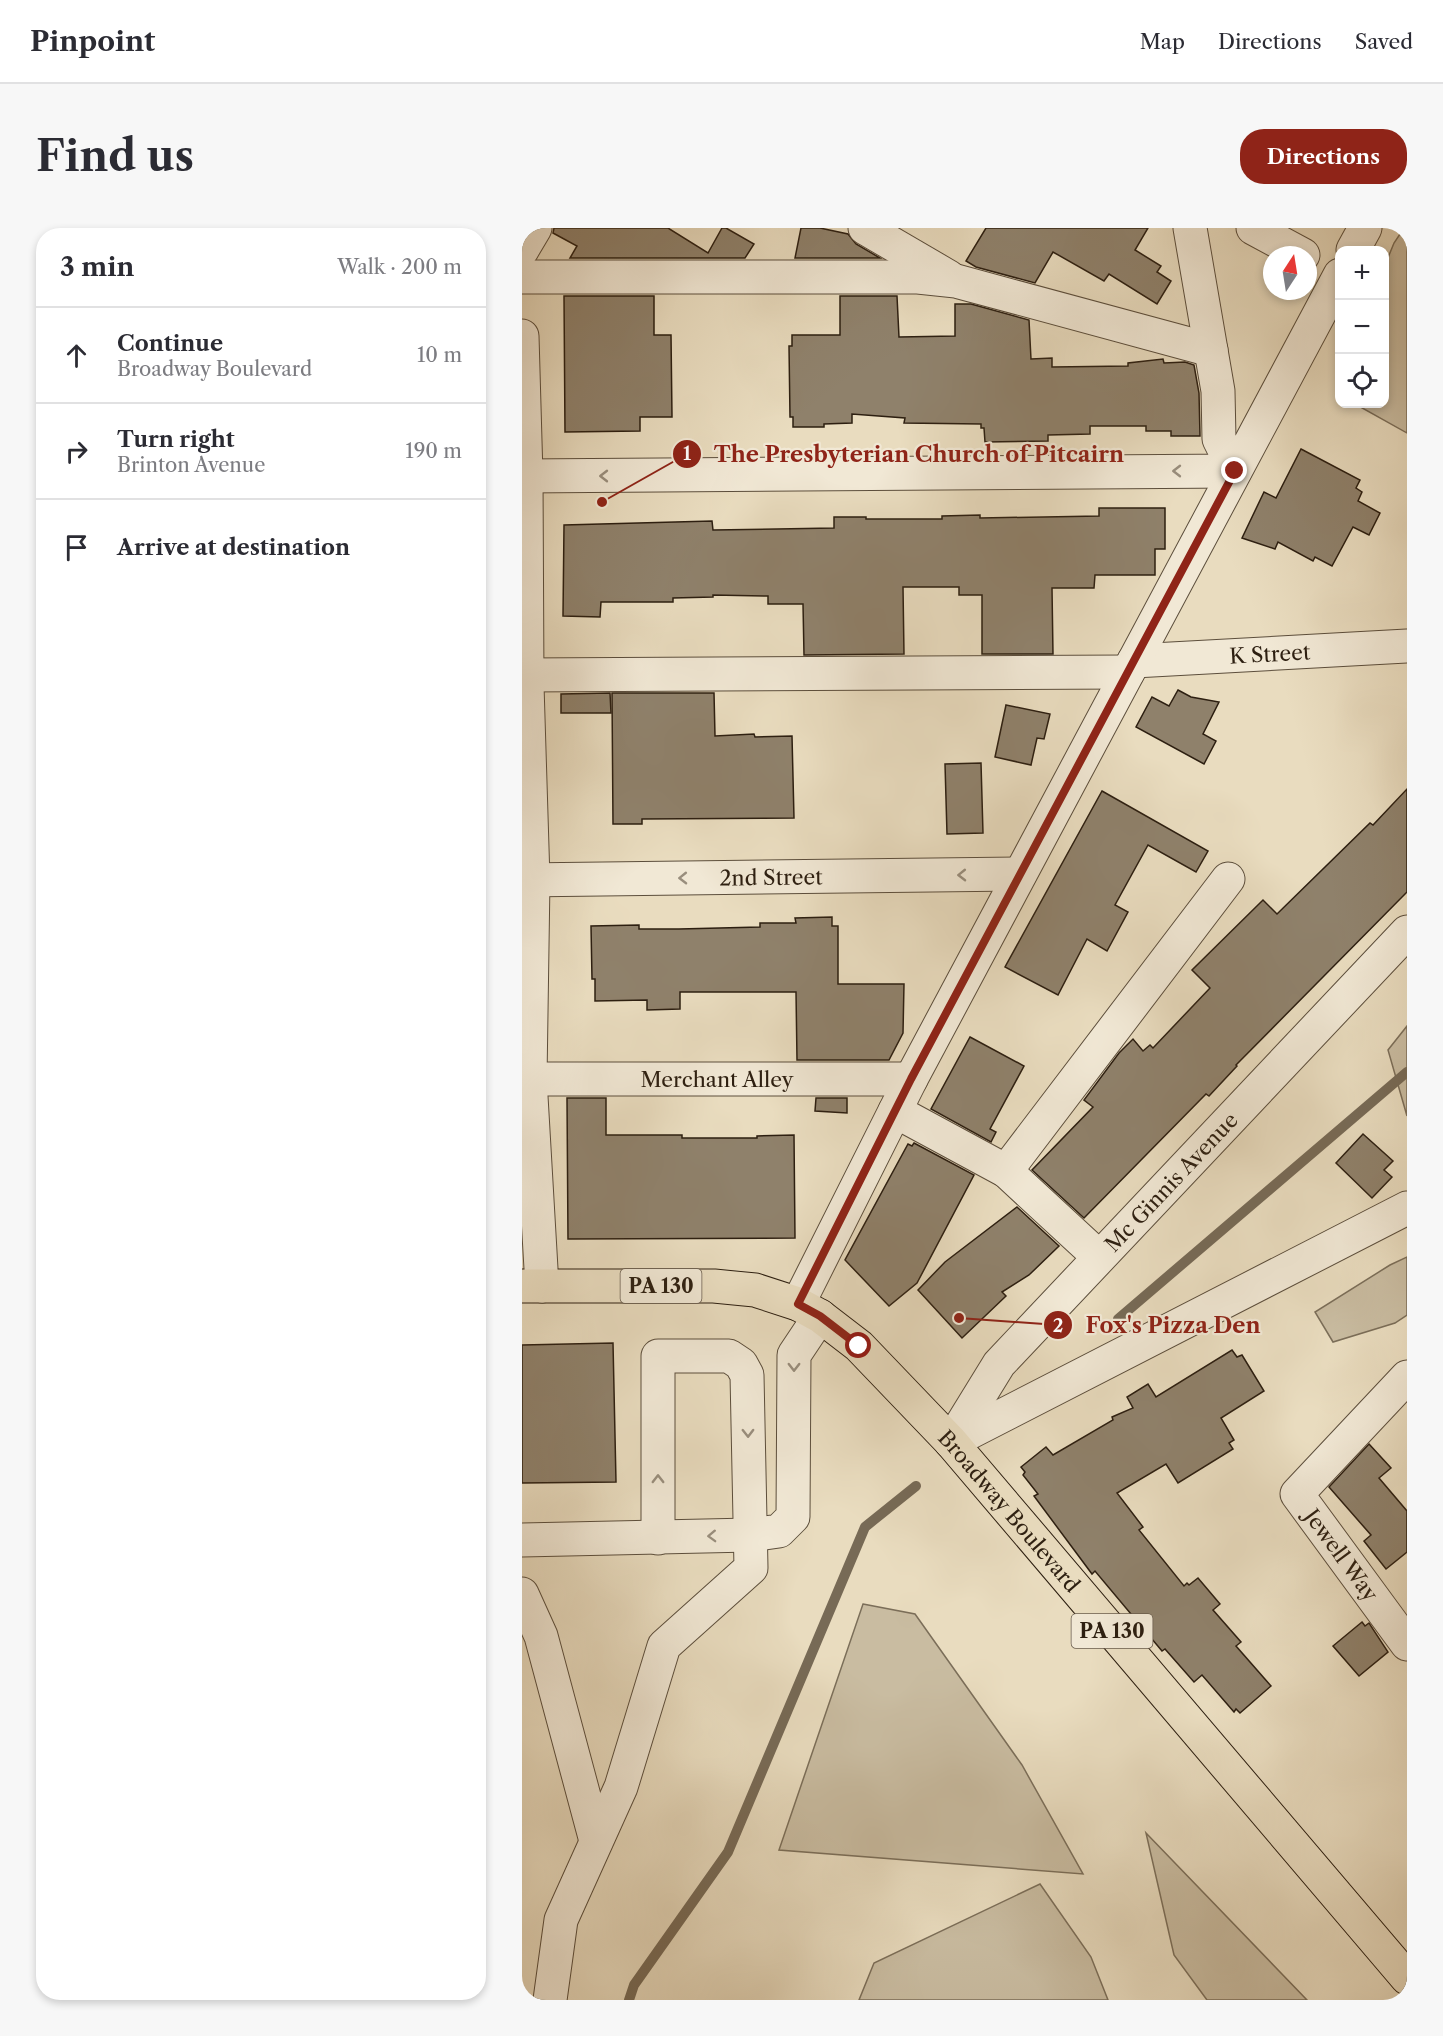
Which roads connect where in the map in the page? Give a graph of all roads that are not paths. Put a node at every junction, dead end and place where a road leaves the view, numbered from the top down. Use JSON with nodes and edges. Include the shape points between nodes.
{"nodes":[{"id":1,"x":536,"y":228,"type":"edge"},
{"id":2,"x":865,"y":228,"type":"edge"},
{"id":3,"x":1190,"y":228,"type":"edge"},
{"id":4,"x":1253,"y":228,"type":"edge"},
{"id":5,"x":1365,"y":228,"type":"edge"},
{"id":6,"x":1286,"y":246,"type":"edge"},
{"id":7,"x":1355,"y":246,"type":"edge"},
{"id":8,"x":522,"y":250,"type":"edge"},
{"id":9,"x":1317,"y":263,"type":"edge"},
{"id":10,"x":1335,"y":272,"type":"edge"},
{"id":11,"x":522,"y":277,"type":"edge"},
{"id":12,"x":956,"y":281,"type":"junction"},
{"id":13,"x":1335,"y":284,"type":"edge"},
{"id":14,"x":522,"y":336,"type":"edge"},
{"id":15,"x":1211,"y":350,"type":"junction"},
{"id":16,"x":1235,"y":471,"type":"junction"},
{"id":17,"x":524,"y":476,"type":"edge"},
{"id":18,"x":1407,"y":646,"type":"edge"},
{"id":19,"x":1131,"y":666,"type":"junction"},
{"id":20,"x":525,"y":675,"type":"edge"},
{"id":21,"x":1020,"y":874,"type":"junction"},
{"id":22,"x":1228,"y":879,"type":"dead end"},
{"id":23,"x":527,"y":880,"type":"edge"},
{"id":24,"x":1407,"y":932,"type":"edge"},
{"id":25,"x":526,"y":1079,"type":"edge"},
{"id":26,"x":911,"y":1079,"type":"junction"},
{"id":27,"x":895,"y":1111,"type":"junction"},
{"id":28,"x":1005,"y":1171,"type":"junction"},
{"id":29,"x":1407,"y":1208,"type":"edge"},
{"id":30,"x":1099,"y":1257,"type":"junction"},
{"id":31,"x":532,"y":1286,"type":"edge"},
{"id":32,"x":809,"y":1310,"type":"junction"},
{"id":33,"x":1407,"y":1377,"type":"edge"},
{"id":34,"x":951,"y":1442,"type":"junction"},
{"id":35,"x":750,"y":1535,"type":"junction"},
{"id":36,"x":658,"y":1538,"type":"junction"},
{"id":37,"x":522,"y":1540,"type":"edge"},
{"id":38,"x":522,"y":1594,"type":"edge"},
{"id":39,"x":1407,"y":1644,"type":"edge"},
{"id":40,"x":596,"y":1841,"type":"junction"},
{"id":41,"x":1407,"y":1978,"type":"edge"},
{"id":42,"x":550,"y":2000,"type":"edge"}],
"edges":[{"from":1,"to":8,"type":"street"},
{"from":2,"to":12,"type":"street"},
{"from":3,"to":15,"type":"street"},
{"from":4,"to":6,"type":"street"},
{"from":5,"to":7,"type":"street"},
{"from":9,"to":10,"type":"street"},
{"from":11,"to":12,"type":"street","via":[[906,277]]},
{"from":12,"to":15,"type":"street"},
{"from":13,"to":16,"type":"street"},
{"from":14,"to":17,"type":"street"},
{"from":15,"to":16,"type":"street","via":[[1218,391],[1219,439]]},
{"from":16,"to":17,"type":"street","one_way":true},
{"from":16,"to":19,"type":"street"},
{"from":17,"to":20,"type":"street"},
{"from":18,"to":19,"type":"street","name":"K Street"},
{"from":19,"to":20,"type":"street","name":"K Street"},
{"from":19,"to":21,"type":"street"},
{"from":20,"to":23,"type":"street"},
{"from":21,"to":23,"type":"street","name":"2nd Street","one_way":true},
{"from":21,"to":26,"type":"street"},
{"from":22,"to":28,"type":"street"},
{"from":23,"to":25,"type":"street"},
{"from":24,"to":30,"type":"street","name":"Mc Ginnis Avenue"},
{"from":25,"to":26,"type":"street","name":"Merchant Alley"},
{"from":25,"to":31,"type":"street"},
{"from":26,"to":27,"type":"street"},
{"from":27,"to":28,"type":"street"},
{"from":27,"to":32,"type":"street"},
{"from":28,"to":30,"type":"street"},
{"from":29,"to":34,"type":"street"},
{"from":30,"to":34,"type":"street","name":"Mc Ginnis Avenue","via":[[999,1364]]},
{"from":31,"to":32,"type":"main road","name":"Broadway Boulevard","number":"PA 130","via":[[714,1286],[755,1290]]},
{"from":32,"to":34,"type":"main road","name":"Broadway Boulevard","number":"PA 130","via":[[859,1346]]},
{"from":32,"to":35,"type":"street","one_way":true,"via":[[794,1354],[792,1517],[779,1531]]},
{"from":33,"to":39,"type":"street","name":"Jewell Way","via":[[1297,1494]]},
{"from":34,"to":41,"type":"main road","name":"Broadway Boulevard","number":"PA 130"},
{"from":35,"to":36,"type":"street","one_way":true},
{"from":36,"to":35,"type":"street","one_way":true,"via":[[658,1356],[729,1356],[741,1364],[747,1376]]},
{"from":35,"to":40,"type":"street","via":[[752,1568],[664,1646],[621,1787]]},
{"from":36,"to":37,"type":"street"},
{"from":38,"to":40,"type":"street","via":[[541,1636]]},
{"from":40,"to":42,"type":"street","via":[[561,1920]]}]}
